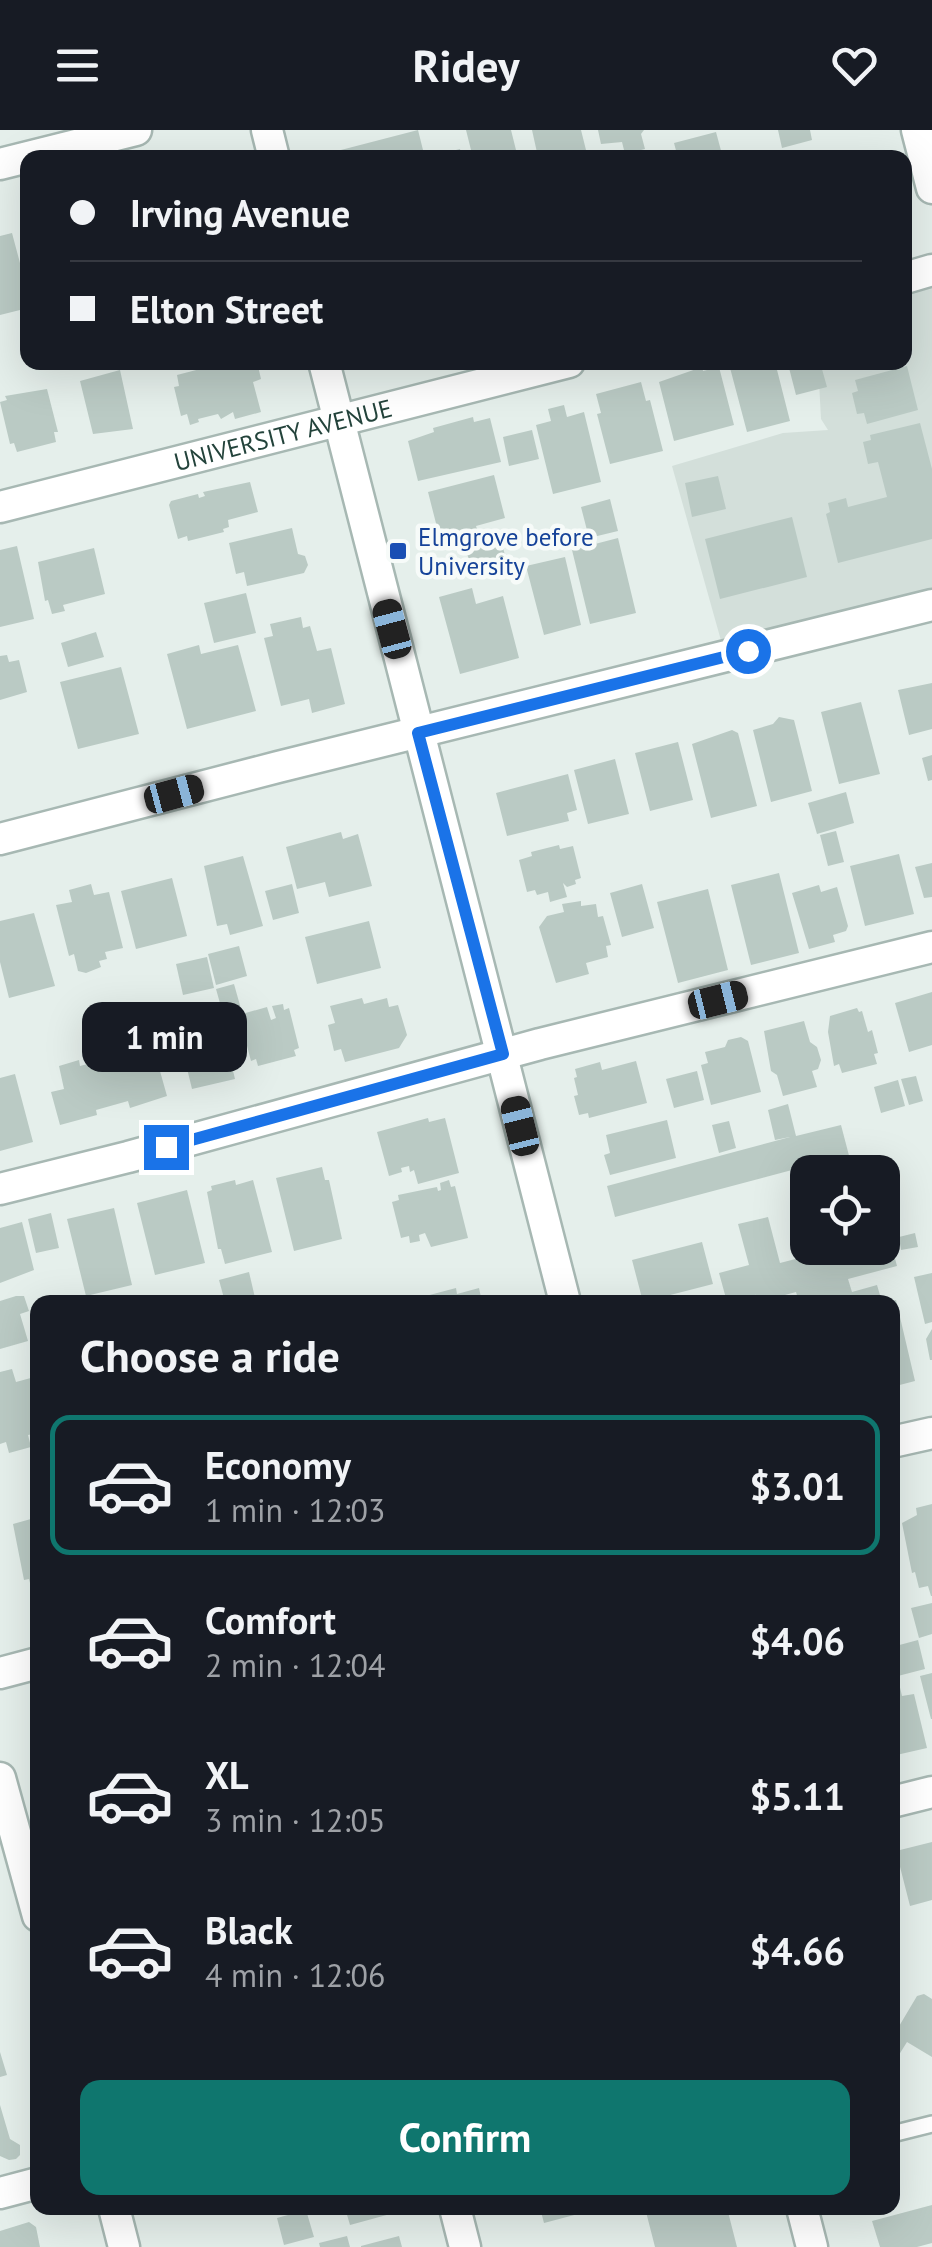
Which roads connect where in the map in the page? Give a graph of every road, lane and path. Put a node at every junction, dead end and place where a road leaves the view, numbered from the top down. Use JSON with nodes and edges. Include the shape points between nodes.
{"nodes":[{"id":1,"x":136,"y":130,"type":"edge"},
{"id":2,"x":917,"y":130,"type":"edge"},
{"id":3,"x":56,"y":150,"type":"edge"},
{"id":4,"x":932,"y":188,"type":"edge"},
{"id":5,"x":326,"y":370,"type":"edge"},
{"id":6,"x":536,"y":370,"type":"edge"},
{"id":7,"x":338,"y":420,"type":"junction"},
{"id":8,"x":0,"y":506,"type":"edge"},
{"id":9,"x":932,"y":605,"type":"edge"},
{"id":10,"x":418,"y":733,"type":"junction"},
{"id":11,"x":0,"y":840,"type":"edge"},
{"id":12,"x":932,"y":948,"type":"edge"},
{"id":13,"x":503,"y":1054,"type":"junction"},
{"id":14,"x":0,"y":1189,"type":"edge"},
{"id":15,"x":562,"y":1295,"type":"edge"},
{"id":16,"x":932,"y":1433,"type":"edge"},
{"id":17,"x":900,"y":1440,"type":"edge"},
{"id":18,"x":30,"y":1665,"type":"edge"},
{"id":19,"x":0,"y":1673,"type":"edge"},
{"id":20,"x":0,"y":1778,"type":"edge"},
{"id":21,"x":932,"y":1792,"type":"edge"},
{"id":22,"x":900,"y":1800,"type":"edge"},
{"id":23,"x":30,"y":1887,"type":"edge"},
{"id":24,"x":932,"y":2124,"type":"edge"},
{"id":25,"x":900,"y":2132,"type":"edge"},
{"id":26,"x":30,"y":2185,"type":"edge"},
{"id":27,"x":0,"y":2193,"type":"edge"},
{"id":28,"x":116,"y":2215,"type":"edge"},
{"id":29,"x":457,"y":2215,"type":"edge"},
{"id":30,"x":804,"y":2215,"type":"edge"},
{"id":31,"x":124,"y":2247,"type":"edge"},
{"id":32,"x":465,"y":2247,"type":"edge"},
{"id":33,"x":812,"y":2247,"type":"edge"}],
"edges":[{"from":1,"to":3,"type":"street"},
{"from":2,"to":4,"type":"street"},
{"from":5,"to":7,"type":"street"},
{"from":6,"to":7,"type":"street","name":"UNIVERSITY AVENUE"},
{"from":7,"to":8,"type":"street","name":"UNIVERSITY AVENUE"},
{"from":7,"to":10,"type":"street"},
{"from":9,"to":10,"type":"street"},
{"from":10,"to":11,"type":"street"},
{"from":10,"to":13,"type":"street"},
{"from":12,"to":13,"type":"street"},
{"from":13,"to":14,"type":"street"},
{"from":13,"to":15,"type":"street"},
{"from":16,"to":17,"type":"street"},
{"from":18,"to":19,"type":"street"},
{"from":20,"to":23,"type":"street"},
{"from":21,"to":22,"type":"street"},
{"from":24,"to":25,"type":"lane"},
{"from":26,"to":27,"type":"street"},
{"from":28,"to":31,"type":"street"},
{"from":29,"to":32,"type":"street"},
{"from":30,"to":33,"type":"street"}]}
